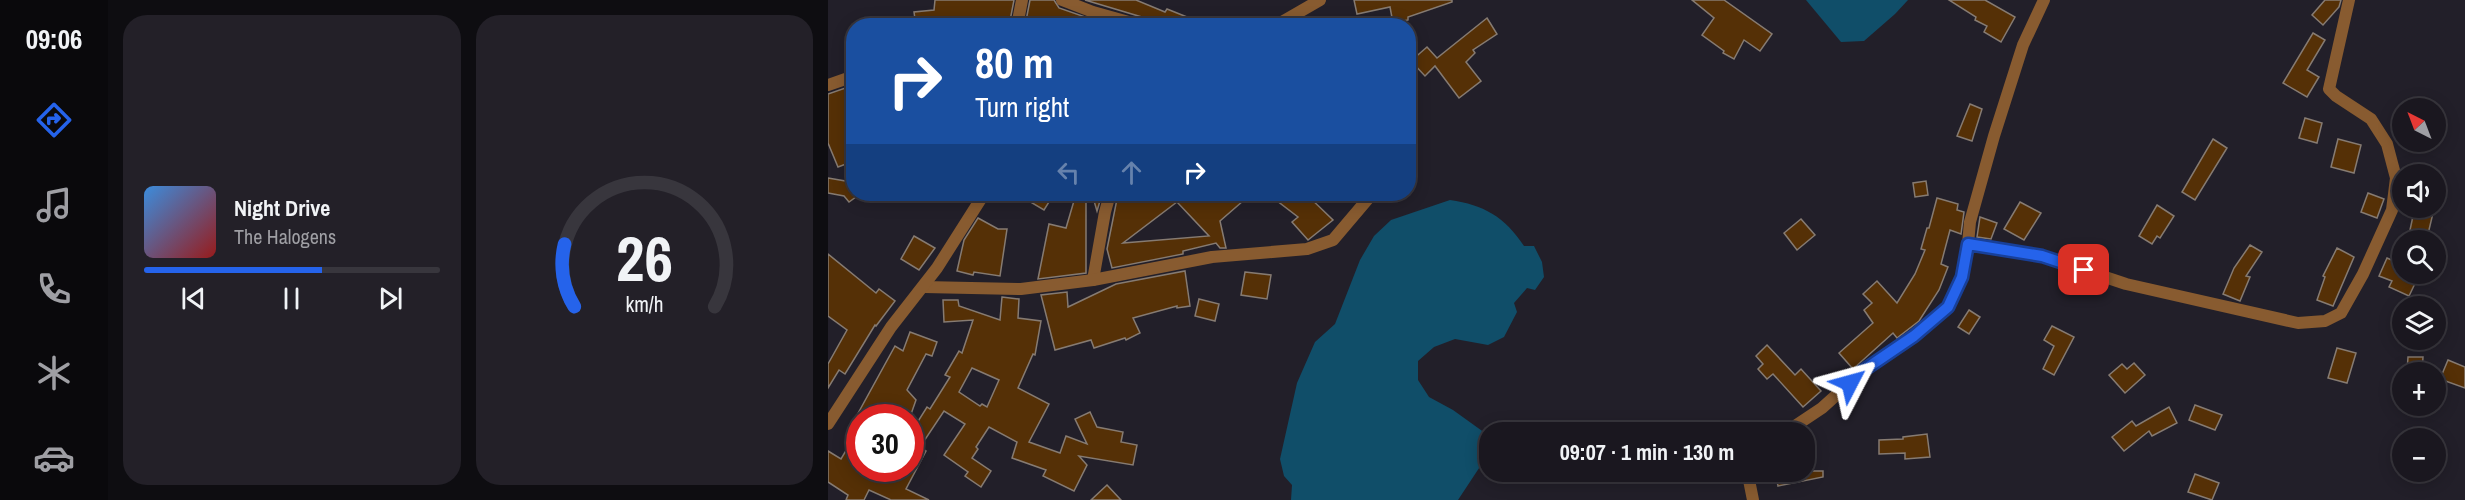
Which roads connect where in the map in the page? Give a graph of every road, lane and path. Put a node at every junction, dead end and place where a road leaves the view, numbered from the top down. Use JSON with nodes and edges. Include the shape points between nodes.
{"nodes":[{"id":1,"x":1022,"y":0,"type":"edge"},
{"id":2,"x":1062,"y":0,"type":"edge"},
{"id":3,"x":1320,"y":0,"type":"edge"},
{"id":4,"x":2044,"y":0,"type":"edge"},
{"id":5,"x":2349,"y":0,"type":"edge"},
{"id":6,"x":1019,"y":18,"type":"edge"},
{"id":7,"x":1114,"y":18,"type":"edge"},
{"id":8,"x":1289,"y":18,"type":"edge"},
{"id":9,"x":846,"y":79,"type":"edge"},
{"id":10,"x":828,"y":85,"type":"edge"},
{"id":11,"x":979,"y":201,"type":"edge"},
{"id":12,"x":1108,"y":201,"type":"edge"},
{"id":13,"x":1365,"y":201,"type":"edge"},
{"id":14,"x":1968,"y":244,"type":"junction"},
{"id":15,"x":1093,"y":280,"type":"junction"},
{"id":16,"x":924,"y":287,"type":"junction"},
{"id":17,"x":1801,"y":422,"type":"edge"},
{"id":18,"x":828,"y":424,"type":"edge"},
{"id":19,"x":1749,"y":482,"type":"edge"},
{"id":20,"x":1753,"y":500,"type":"edge"}],
"edges":[{"from":1,"to":6,"type":"street"},
{"from":2,"to":7,"type":"street"},
{"from":3,"to":8,"type":"street"},
{"from":4,"to":14,"type":"street","via":[[2023,45],[1994,136],[1970,222]]},
{"from":5,"to":14,"type":"street","via":[[2329,89],[2371,119],[2388,144],[2396,178],[2392,210],[2341,313],[2325,321],[2298,322],[2126,284],[2042,256]]},
{"from":9,"to":10,"type":"street"},
{"from":11,"to":16,"type":"street"},
{"from":12,"to":15,"type":"street"},
{"from":13,"to":15,"type":"street","via":[[1340,233],[1322,245],[1212,257]]},
{"from":14,"to":17,"type":"street","via":[[1962,277],[1948,307]]},
{"from":15,"to":16,"type":"street","via":[[1021,288]]},
{"from":16,"to":18,"type":"street","via":[[891,327]]},
{"from":19,"to":20,"type":"street"}]}
